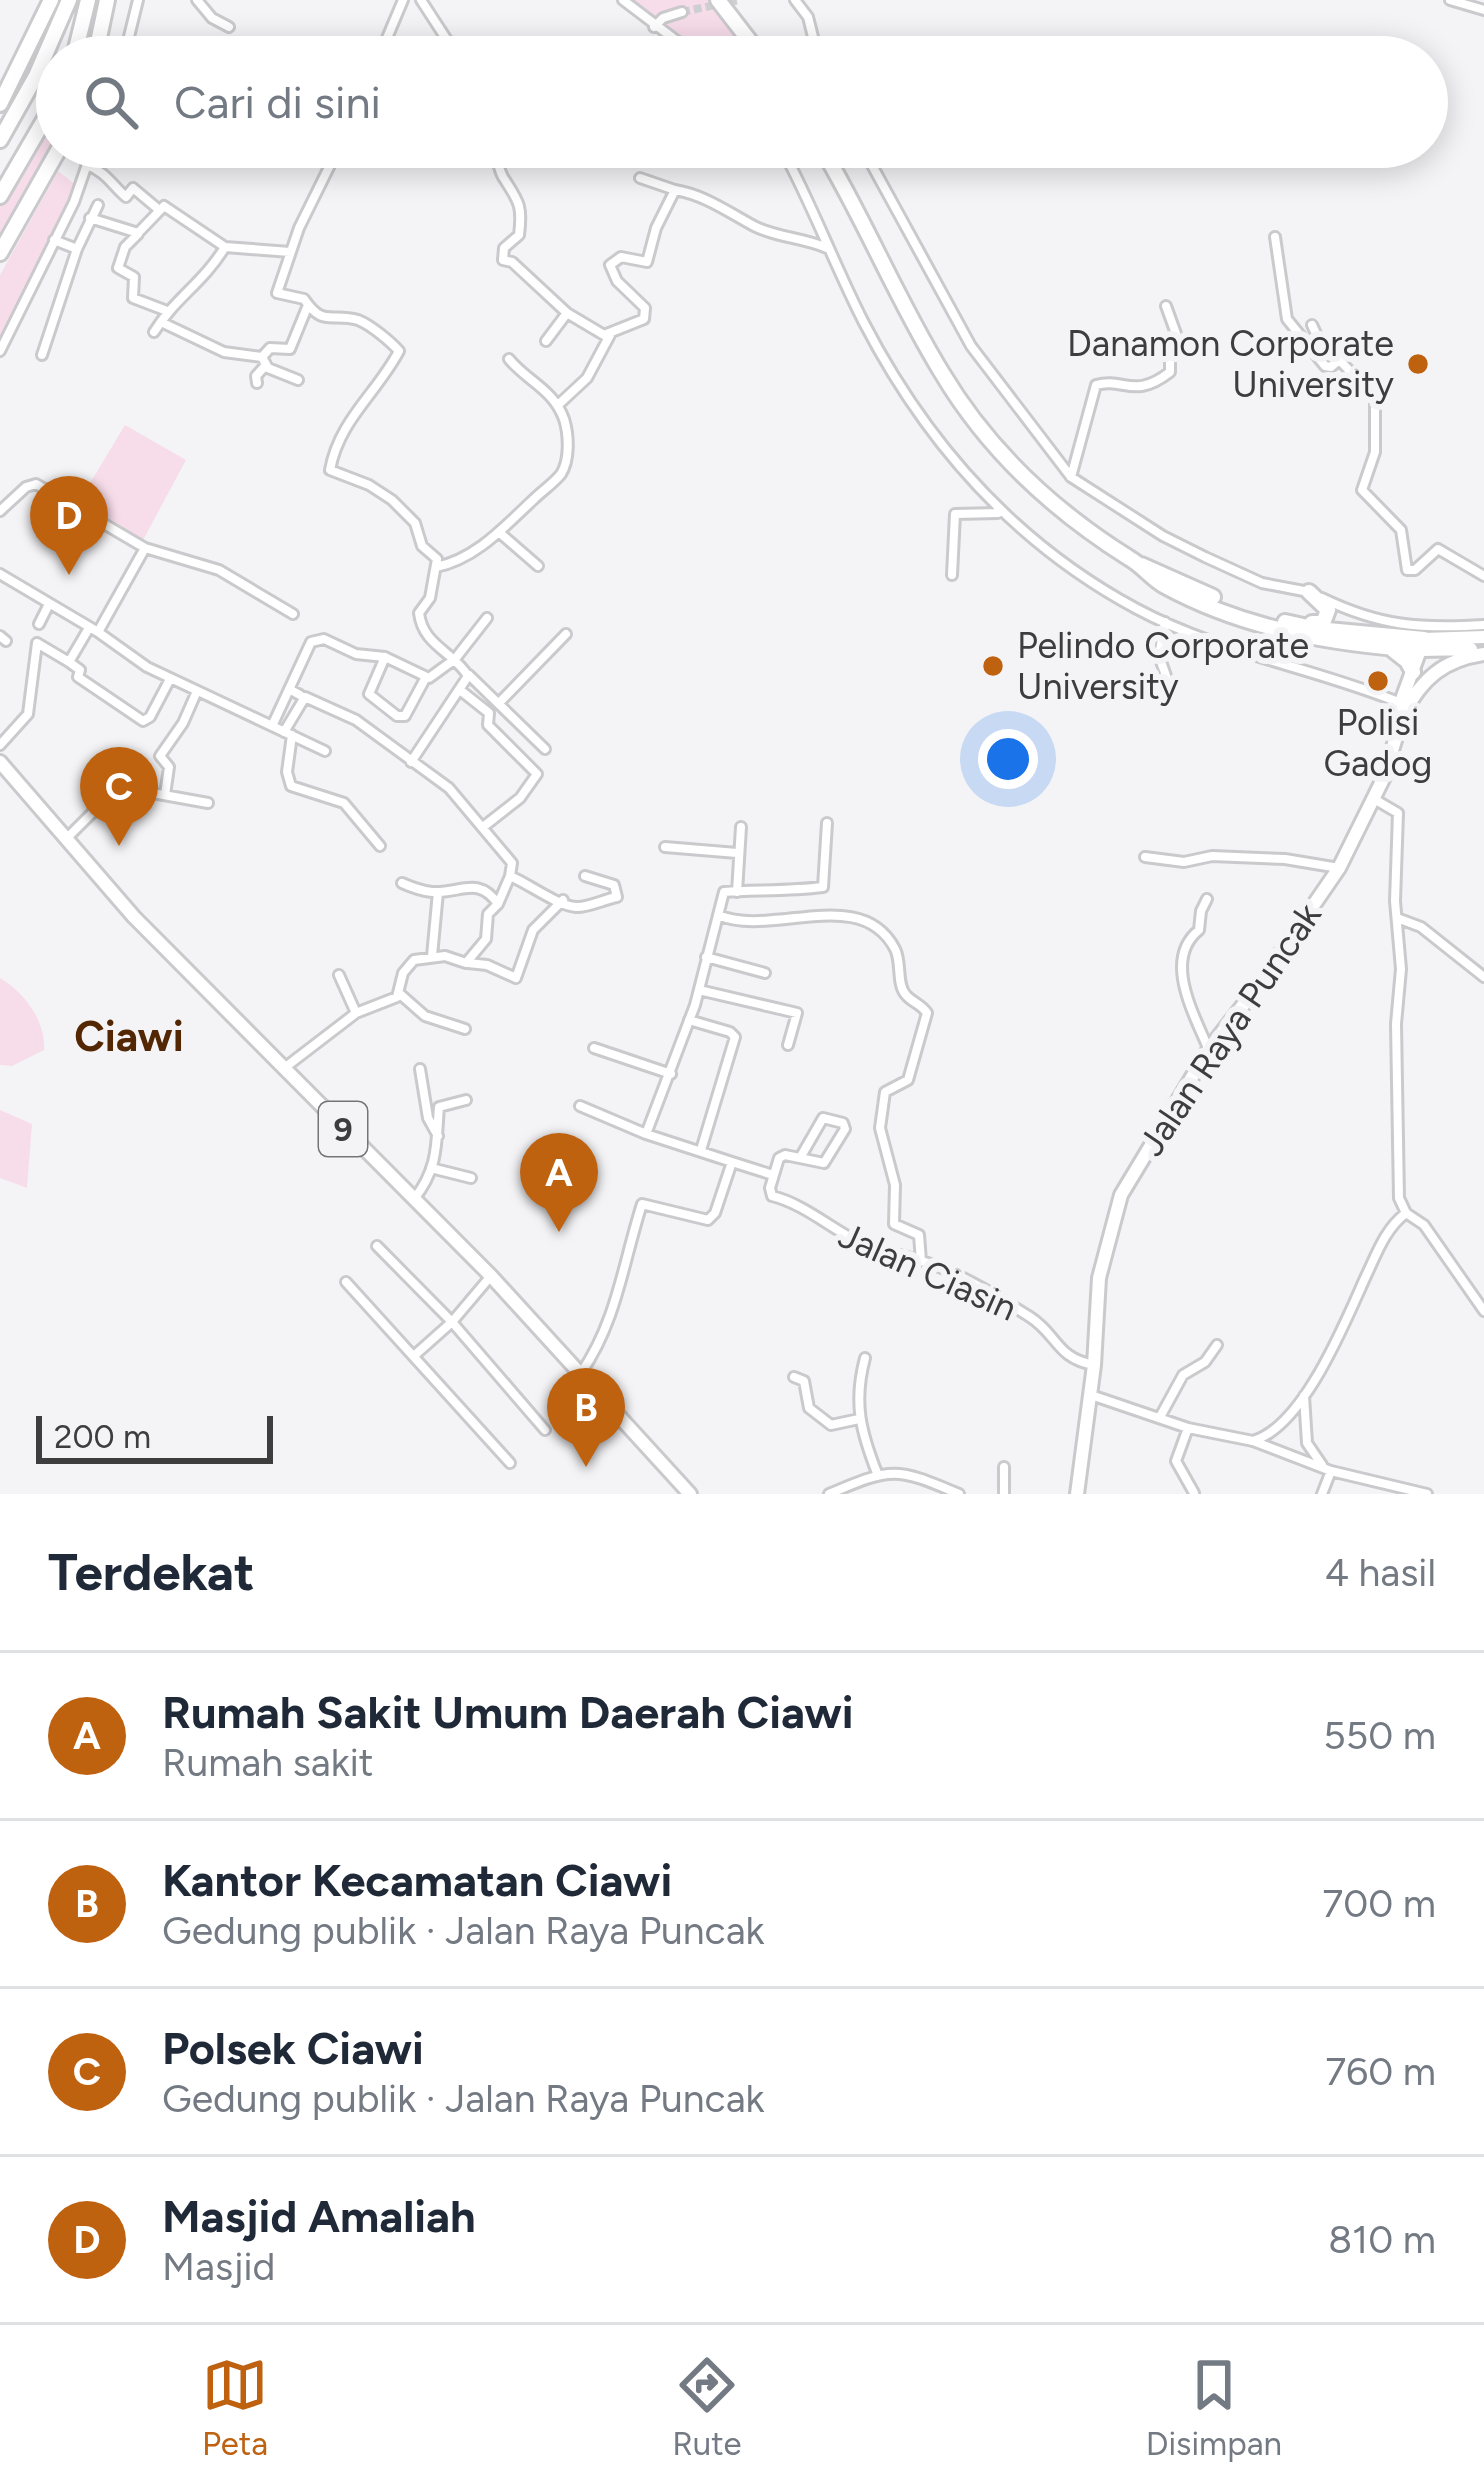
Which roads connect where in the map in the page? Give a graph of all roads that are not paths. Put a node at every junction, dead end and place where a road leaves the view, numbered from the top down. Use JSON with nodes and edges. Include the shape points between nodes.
{"nodes":[{"id":1,"x":51,"y":0,"type":"edge"},
{"id":2,"x":69,"y":0,"type":"edge"},
{"id":3,"x":88,"y":0,"type":"edge"},
{"id":4,"x":107,"y":0,"type":"edge"},
{"id":5,"x":138,"y":0,"type":"edge"},
{"id":6,"x":197,"y":0,"type":"edge"},
{"id":7,"x":403,"y":0,"type":"edge"},
{"id":8,"x":421,"y":0,"type":"edge"},
{"id":9,"x":623,"y":0,"type":"edge"},
{"id":10,"x":718,"y":0,"type":"edge"},
{"id":11,"x":796,"y":0,"type":"edge"},
{"id":12,"x":1450,"y":0,"type":"edge"},
{"id":13,"x":1484,"y":10,"type":"edge"},
{"id":14,"x":682,"y":12,"type":"dead end"},
{"id":15,"x":229,"y":27,"type":"dead end"},
{"id":16,"x":654,"y":27,"type":"junction"},
{"id":17,"x":53,"y":36,"type":"edge"},
{"id":18,"x":79,"y":36,"type":"edge"},
{"id":19,"x":99,"y":36,"type":"edge"},
{"id":20,"x":129,"y":36,"type":"edge"},
{"id":21,"x":388,"y":36,"type":"edge"},
{"id":22,"x":444,"y":36,"type":"edge"},
{"id":23,"x":667,"y":36,"type":"edge"},
{"id":24,"x":746,"y":36,"type":"edge"},
{"id":25,"x":813,"y":36,"type":"edge"},
{"id":26,"x":36,"y":76,"type":"edge"},
{"id":27,"x":0,"y":104,"type":"edge"},
{"id":28,"x":36,"y":134,"type":"edge"},
{"id":29,"x":0,"y":140,"type":"edge"},
{"id":30,"x":48,"y":168,"type":"edge"},
{"id":31,"x":86,"y":168,"type":"edge"},
{"id":32,"x":92,"y":168,"type":"edge"},
{"id":33,"x":327,"y":168,"type":"edge"},
{"id":34,"x":500,"y":168,"type":"edge"},
{"id":35,"x":793,"y":168,"type":"edge"},
{"id":36,"x":832,"y":168,"type":"edge"},
{"id":37,"x":874,"y":168,"type":"edge"},
{"id":38,"x":640,"y":178,"type":"dead end"},
{"id":39,"x":675,"y":190,"type":"junction"},
{"id":40,"x":0,"y":196,"type":"edge"},
{"id":41,"x":98,"y":205,"type":"dead end"},
{"id":42,"x":158,"y":209,"type":"junction"},
{"id":43,"x":90,"y":218,"type":"junction"},
{"id":44,"x":139,"y":233,"type":"junction"},
{"id":45,"x":1275,"y":237,"type":"dead end"},
{"id":46,"x":54,"y":240,"type":"junction"},
{"id":47,"x":225,"y":247,"type":"junction"},
{"id":48,"x":77,"y":249,"type":"junction"},
{"id":49,"x":829,"y":249,"type":"junction"},
{"id":50,"x":290,"y":252,"type":"junction"},
{"id":51,"x":0,"y":253,"type":"edge"},
{"id":52,"x":308,"y":304,"type":"junction"},
{"id":53,"x":1166,"y":306,"type":"dead end"},
{"id":54,"x":167,"y":310,"type":"junction"},
{"id":55,"x":567,"y":313,"type":"junction"},
{"id":56,"x":160,"y":322,"type":"junction"},
{"id":57,"x":1312,"y":325,"type":"dead end"},
{"id":58,"x":154,"y":332,"type":"dead end"},
{"id":59,"x":610,"y":335,"type":"junction"},
{"id":60,"x":546,"y":340,"type":"dead end"},
{"id":61,"x":0,"y":351,"type":"edge"},
{"id":62,"x":42,"y":355,"type":"dead end"},
{"id":63,"x":509,"y":359,"type":"dead end"},
{"id":64,"x":1340,"y":360,"type":"junction"},
{"id":65,"x":264,"y":362,"type":"junction"},
{"id":66,"x":298,"y":380,"type":"dead end"},
{"id":67,"x":257,"y":383,"type":"dead end"},
{"id":68,"x":558,"y":405,"type":"junction"},
{"id":69,"x":1071,"y":476,"type":"junction"},
{"id":70,"x":0,"y":511,"type":"edge"},
{"id":71,"x":999,"y":513,"type":"junction"},
{"id":72,"x":500,"y":533,"type":"junction"},
{"id":73,"x":145,"y":548,"type":"junction"},
{"id":74,"x":1141,"y":565,"type":"junction"},
{"id":75,"x":538,"y":566,"type":"dead end"},
{"id":76,"x":436,"y":567,"type":"junction"},
{"id":77,"x":0,"y":574,"type":"edge"},
{"id":78,"x":952,"y":575,"type":"dead end"},
{"id":79,"x":1484,"y":576,"type":"edge"},
{"id":80,"x":1309,"y":592,"type":"junction"},
{"id":81,"x":49,"y":604,"type":"junction"},
{"id":82,"x":293,"y":614,"type":"dead end"},
{"id":83,"x":487,"y":618,"type":"dead end"},
{"id":84,"x":1165,"y":622,"type":"junction"},
{"id":85,"x":1289,"y":623,"type":"junction"},
{"id":86,"x":40,"y":624,"type":"dead end"},
{"id":87,"x":1484,"y":625,"type":"edge"},
{"id":88,"x":94,"y":630,"type":"junction"},
{"id":89,"x":566,"y":634,"type":"dead end"},
{"id":90,"x":1484,"y":637,"type":"edge"},
{"id":91,"x":1422,"y":645,"type":"junction"},
{"id":92,"x":1390,"y":648,"type":"junction"},
{"id":93,"x":1484,"y":651,"type":"edge"},
{"id":94,"x":385,"y":657,"type":"junction"},
{"id":95,"x":455,"y":659,"type":"junction"},
{"id":96,"x":69,"y":662,"type":"junction"},
{"id":97,"x":1413,"y":672,"type":"junction"},
{"id":98,"x":468,"y":674,"type":"junction"},
{"id":99,"x":426,"y":677,"type":"junction"},
{"id":100,"x":170,"y":679,"type":"junction"},
{"id":101,"x":1169,"y":684,"type":"dead end"},
{"id":102,"x":289,"y":689,"type":"junction"},
{"id":103,"x":196,"y":691,"type":"junction"},
{"id":104,"x":460,"y":691,"type":"junction"},
{"id":105,"x":300,"y":695,"type":"dead end"},
{"id":106,"x":500,"y":702,"type":"junction"},
{"id":107,"x":1404,"y":708,"type":"junction"},
{"id":108,"x":272,"y":726,"type":"junction"},
{"id":109,"x":288,"y":733,"type":"junction"},
{"id":110,"x":0,"y":745,"type":"edge"},
{"id":111,"x":545,"y":749,"type":"dead end"},
{"id":112,"x":325,"y":751,"type":"dead end"},
{"id":113,"x":0,"y":762,"type":"edge"},
{"id":114,"x":411,"y":762,"type":"junction"},
{"id":115,"x":165,"y":795,"type":"junction"},
{"id":116,"x":1373,"y":798,"type":"junction"},
{"id":117,"x":208,"y":803,"type":"dead end"},
{"id":118,"x":827,"y":824,"type":"dead end"},
{"id":119,"x":740,"y":826,"type":"dead end"},
{"id":120,"x":483,"y":827,"type":"junction"},
{"id":121,"x":64,"y":840,"type":"junction"},
{"id":122,"x":380,"y":846,"type":"dead end"},
{"id":123,"x":665,"y":847,"type":"dead end"},
{"id":124,"x":737,"y":854,"type":"junction"},
{"id":125,"x":1145,"y":857,"type":"dead end"},
{"id":126,"x":1339,"y":868,"type":"junction"},
{"id":127,"x":510,"y":876,"type":"junction"},
{"id":128,"x":585,"y":876,"type":"dead end"},
{"id":129,"x":402,"y":884,"type":"dead end"},
{"id":130,"x":438,"y":892,"type":"junction"},
{"id":131,"x":737,"y":892,"type":"junction"},
{"id":132,"x":1207,"y":899,"type":"dead end"},
{"id":133,"x":563,"y":900,"type":"junction"},
{"id":134,"x":498,"y":904,"type":"junction"},
{"id":135,"x":718,"y":915,"type":"junction"},
{"id":136,"x":1396,"y":919,"type":"junction"},
{"id":137,"x":433,"y":956,"type":"junction"},
{"id":138,"x":706,"y":957,"type":"junction"},
{"id":139,"x":466,"y":963,"type":"junction"},
{"id":140,"x":765,"y":973,"type":"dead end"},
{"id":141,"x":340,"y":975,"type":"dead end"},
{"id":142,"x":1484,"y":977,"type":"edge"},
{"id":143,"x":699,"y":990,"type":"junction"},
{"id":144,"x":400,"y":994,"type":"junction"},
{"id":145,"x":356,"y":1013,"type":"junction"},
{"id":146,"x":689,"y":1020,"type":"junction"},
{"id":147,"x":465,"y":1029,"type":"dead end"},
{"id":148,"x":788,"y":1045,"type":"dead end"},
{"id":149,"x":594,"y":1048,"type":"dead end"},
{"id":150,"x":1208,"y":1049,"type":"junction"},
{"id":151,"x":420,"y":1069,"type":"dead end"},
{"id":152,"x":282,"y":1070,"type":"junction"},
{"id":153,"x":671,"y":1074,"type":"junction"},
{"id":154,"x":466,"y":1100,"type":"dead end"},
{"id":155,"x":580,"y":1106,"type":"dead end"},
{"id":156,"x":646,"y":1135,"type":"junction"},
{"id":157,"x":440,"y":1139,"type":"junction"},
{"id":158,"x":701,"y":1150,"type":"junction"},
{"id":159,"x":800,"y":1159,"type":"junction"},
{"id":160,"x":732,"y":1162,"type":"junction"},
{"id":161,"x":431,"y":1168,"type":"junction"},
{"id":162,"x":772,"y":1175,"type":"junction"},
{"id":163,"x":471,"y":1178,"type":"dead end"},
{"id":164,"x":413,"y":1200,"type":"junction"},
{"id":165,"x":1406,"y":1213,"type":"junction"},
{"id":166,"x":377,"y":1246,"type":"dead end"},
{"id":167,"x":920,"y":1262,"type":"junction"},
{"id":168,"x":491,"y":1276,"type":"junction"},
{"id":169,"x":346,"y":1282,"type":"dead end"},
{"id":170,"x":1484,"y":1311,"type":"edge"},
{"id":171,"x":452,"y":1322,"type":"junction"},
{"id":172,"x":1216,"y":1345,"type":"dead end"},
{"id":173,"x":416,"y":1354,"type":"junction"},
{"id":174,"x":865,"y":1358,"type":"dead end"},
{"id":175,"x":1094,"y":1365,"type":"junction"},
{"id":176,"x":581,"y":1373,"type":"junction"},
{"id":177,"x":794,"y":1377,"type":"dead end"},
{"id":178,"x":1090,"y":1394,"type":"junction"},
{"id":179,"x":1304,"y":1394,"type":"junction"},
{"id":180,"x":1160,"y":1417,"type":"junction"},
{"id":181,"x":859,"y":1418,"type":"junction"},
{"id":182,"x":1188,"y":1428,"type":"junction"},
{"id":183,"x":545,"y":1430,"type":"dead end"},
{"id":184,"x":1253,"y":1441,"type":"junction"},
{"id":185,"x":511,"y":1463,"type":"dead end"},
{"id":186,"x":1004,"y":1467,"type":"dead end"},
{"id":187,"x":1328,"y":1470,"type":"junction"},
{"id":188,"x":877,"y":1473,"type":"junction"},
{"id":189,"x":682,"y":1491,"type":"edge"},
{"id":190,"x":1194,"y":1493,"type":"edge"},
{"id":191,"x":1420,"y":1493,"type":"edge"},
{"id":192,"x":829,"y":1494,"type":"edge"},
{"id":193,"x":959,"y":1494,"type":"edge"},
{"id":194,"x":1004,"y":1494,"type":"edge"},
{"id":195,"x":1077,"y":1494,"type":"edge"},
{"id":196,"x":1322,"y":1494,"type":"edge"}],
"edges":[{"from":1,"to":27,"type":"highway"},
{"from":2,"to":17,"type":"highway"},
{"from":3,"to":18,"type":"highway"},
{"from":4,"to":19,"type":"highway"},
{"from":5,"to":20,"type":"street"},
{"from":6,"to":15,"type":"street"},
{"from":7,"to":21,"type":"street"},
{"from":8,"to":22,"type":"street"},
{"from":9,"to":16,"type":"street"},
{"from":10,"to":24,"type":"highway"},
{"from":11,"to":25,"type":"street"},
{"from":12,"to":13,"type":"street"},
{"from":14,"to":16,"type":"street"},
{"from":16,"to":23,"type":"street"},
{"from":26,"to":29,"type":"highway"},
{"from":28,"to":40,"type":"highway"},
{"from":30,"to":51,"type":"highway"},
{"from":31,"to":46,"type":"street"},
{"from":32,"to":42,"type":"street","via":[[122,194],[134,188]]},
{"from":33,"to":50,"type":"street"},
{"from":34,"to":55,"type":"street","via":[[520,214],[519,235],[503,260]]},
{"from":35,"to":49,"type":"street"},
{"from":36,"to":74,"type":"highway","via":[[976,422],[1063,513]]},
{"from":37,"to":69,"type":"street","via":[[971,346]]},
{"from":38,"to":39,"type":"street"},
{"from":39,"to":49,"type":"street"},
{"from":39,"to":59,"type":"street","via":[[647,262],[621,257],[610,265],[646,313]]},
{"from":41,"to":43,"type":"street"},
{"from":42,"to":44,"type":"street"},
{"from":42,"to":47,"type":"street","via":[[179,213]]},
{"from":43,"to":44,"type":"street"},
{"from":43,"to":48,"type":"street"},
{"from":44,"to":54,"type":"street","via":[[118,268],[134,278],[133,298]]},
{"from":45,"to":64,"type":"street","via":[[1287,319],[1326,367]]},
{"from":46,"to":48,"type":"street"},
{"from":46,"to":61,"type":"street"},
{"from":47,"to":50,"type":"street"},
{"from":47,"to":54,"type":"street","via":[[202,281]]},
{"from":48,"to":62,"type":"street"},
{"from":49,"to":71,"type":"street","via":[[892,375]]},
{"from":50,"to":52,"type":"street","via":[[277,294]]},
{"from":52,"to":65,"type":"street","via":[[290,349],[266,349]]},
{"from":52,"to":76,"type":"street","via":[[314,315],[358,320],[397,346],[353,412],[330,470],[392,500],[415,523]]},
{"from":53,"to":69,"type":"street","via":[[1179,342],[1170,372],[1134,388],[1096,385]]},
{"from":54,"to":56,"type":"street"},
{"from":55,"to":59,"type":"street"},
{"from":55,"to":60,"type":"street"},
{"from":56,"to":58,"type":"street"},
{"from":56,"to":65,"type":"street"},
{"from":57,"to":64,"type":"street"},
{"from":59,"to":68,"type":"street","via":[[586,378]]},
{"from":63,"to":68,"type":"street"},
{"from":64,"to":79,"type":"street","via":[[1375,398],[1375,452],[1362,490],[1401,530],[1407,570],[1438,549]]},
{"from":65,"to":66,"type":"street"},
{"from":65,"to":67,"type":"street"},
{"from":68,"to":72,"type":"street","via":[[568,434],[563,469]]},
{"from":69,"to":80,"type":"street","via":[[1205,557],[1262,583]]},
{"from":70,"to":73,"type":"street","via":[[36,484]]},
{"from":71,"to":78,"type":"street","via":[[955,514]]},
{"from":71,"to":84,"type":"street"},
{"from":72,"to":75,"type":"street"},
{"from":72,"to":76,"type":"street"},
{"from":73,"to":82,"type":"street","via":[[219,570]]},
{"from":73,"to":88,"type":"street"},
{"from":74,"to":85,"type":"highway"},
{"from":74,"to":92,"type":"highway","via":[[1167,586],[1240,618],[1322,641]]},
{"from":76,"to":95,"type":"street","via":[[419,620],[431,642]]},
{"from":77,"to":81,"type":"street"},
{"from":80,"to":85,"type":"highway","via":[[1326,606],[1327,620]]},
{"from":80,"to":87,"type":"street","via":[[1377,621]]},
{"from":81,"to":86,"type":"street"},
{"from":81,"to":88,"type":"street"},
{"from":83,"to":95,"type":"street"},
{"from":84,"to":101,"type":"street","via":[[1159,656]]},
{"from":84,"to":107,"type":"street","via":[[1259,660],[1348,681]]},
{"from":85,"to":91,"type":"highway"},
{"from":88,"to":96,"type":"street"},
{"from":88,"to":100,"type":"street"},
{"from":89,"to":106,"type":"street"},
{"from":90,"to":91,"type":"highway"},
{"from":91,"to":92,"type":"highway"},
{"from":91,"to":93,"type":"highway"},
{"from":91,"to":97,"type":"highway","name":"Jalan Raya Puncak"},
{"from":92,"to":97,"type":"highway"},
{"from":93,"to":107,"type":"highway","via":[[1440,668]]},
{"from":94,"to":99,"type":"street"},
{"from":94,"to":99,"type":"street","via":[[369,694],[397,716],[405,716]]},
{"from":94,"to":102,"type":"street","via":[[315,640]]},
{"from":95,"to":98,"type":"street"},
{"from":95,"to":99,"type":"street"},
{"from":96,"to":100,"type":"street","via":[[78,677],[143,721]]},
{"from":96,"to":110,"type":"street","via":[[37,643],[28,714]]},
{"from":97,"to":107,"type":"highway","name":"Jalan Raya Puncak"},
{"from":98,"to":104,"type":"street"},
{"from":98,"to":106,"type":"street"},
{"from":100,"to":103,"type":"street"},
{"from":102,"to":105,"type":"street"},
{"from":102,"to":108,"type":"street"},
{"from":103,"to":108,"type":"street"},
{"from":103,"to":115,"type":"street","via":[[160,756],[170,767]]},
{"from":104,"to":114,"type":"street"},
{"from":104,"to":120,"type":"street","via":[[490,714],[488,725],[537,774]]},
{"from":106,"to":111,"type":"street"},
{"from":107,"to":116,"type":"highway","name":"Jalan Raya Puncak"},
{"from":108,"to":109,"type":"street"},
{"from":109,"to":112,"type":"street"},
{"from":109,"to":114,"type":"street","via":[[305,698],[356,720]]},
{"from":109,"to":122,"type":"street","via":[[291,786],[344,803]]},
{"from":113,"to":121,"type":"highway","number":"9"},
{"from":114,"to":120,"type":"street","via":[[449,788]]},
{"from":115,"to":117,"type":"street"},
{"from":115,"to":121,"type":"street","via":[[116,790]]},
{"from":116,"to":126,"type":"highway","name":"Jalan Raya Puncak"},
{"from":116,"to":136,"type":"street","via":[[1398,813]]},
{"from":118,"to":131,"type":"street","via":[[823,887]]},
{"from":119,"to":124,"type":"street"},
{"from":120,"to":127,"type":"street","via":[[512,863]]},
{"from":121,"to":152,"type":"highway","number":"9"},
{"from":123,"to":124,"type":"street"},
{"from":124,"to":131,"type":"street"},
{"from":125,"to":126,"type":"street"},
{"from":126,"to":150,"type":"highway","name":"Jalan Raya Puncak"},
{"from":127,"to":133,"type":"street"},
{"from":127,"to":134,"type":"street"},
{"from":128,"to":133,"type":"street","via":[[614,885],[617,897],[578,907]]},
{"from":129,"to":130,"type":"street"},
{"from":130,"to":134,"type":"street","via":[[477,887]]},
{"from":130,"to":137,"type":"street"},
{"from":131,"to":135,"type":"street","via":[[725,890]]},
{"from":132,"to":150,"type":"street","via":[[1180,965]]},
{"from":133,"to":139,"type":"street","via":[[533,930],[516,978]]},
{"from":134,"to":139,"type":"street","via":[[488,914],[486,939]]},
{"from":135,"to":138,"type":"street"},
{"from":135,"to":167,"type":"street","via":[[753,922],[854,916],[896,950],[905,994],[927,1012],[908,1079],[886,1092],[880,1128],[895,1185],[894,1224],[919,1235]]},
{"from":136,"to":142,"type":"street","via":[[1421,927]]},
{"from":136,"to":165,"type":"street","via":[[1398,1177]]},
{"from":137,"to":139,"type":"street"},
{"from":137,"to":144,"type":"street","via":[[407,965]]},
{"from":138,"to":140,"type":"street"},
{"from":138,"to":143,"type":"street"},
{"from":141,"to":145,"type":"street"},
{"from":143,"to":146,"type":"street"},
{"from":143,"to":148,"type":"street","via":[[797,1013]]},
{"from":144,"to":145,"type":"street"},
{"from":144,"to":147,"type":"street","via":[[425,1016]]},
{"from":145,"to":152,"type":"street"},
{"from":146,"to":153,"type":"street"},
{"from":146,"to":158,"type":"street","via":[[736,1037]]},
{"from":149,"to":153,"type":"street"},
{"from":150,"to":175,"type":"highway","name":"Jalan Raya Puncak","via":[[1121,1195],[1099,1278]]},
{"from":151,"to":157,"type":"street"},
{"from":152,"to":164,"type":"highway","number":"9"},
{"from":153,"to":156,"type":"street"},
{"from":154,"to":157,"type":"street","via":[[439,1107]]},
{"from":155,"to":156,"type":"street"},
{"from":156,"to":158,"type":"street"},
{"from":157,"to":161,"type":"street"},
{"from":158,"to":160,"type":"street"},
{"from":159,"to":159,"type":"street","via":[[826,1162],[844,1124],[823,1118]]},
{"from":159,"to":162,"type":"street","via":[[782,1156]]},
{"from":160,"to":162,"type":"street"},
{"from":160,"to":176,"type":"street","via":[[708,1220],[643,1204],[615,1309]]},
{"from":161,"to":163,"type":"street"},
{"from":161,"to":164,"type":"street"},
{"from":162,"to":167,"type":"street","name":"Jalan Ciasin","via":[[772,1196],[884,1253]]},
{"from":164,"to":168,"type":"highway","number":"9"},
{"from":165,"to":170,"type":"street","via":[[1424,1225]]},
{"from":165,"to":179,"type":"street","via":[[1384,1239]]},
{"from":166,"to":171,"type":"street"},
{"from":167,"to":175,"type":"street","name":"Jalan Ciasin","via":[[1031,1318],[1068,1358]]},
{"from":168,"to":171,"type":"street"},
{"from":168,"to":176,"type":"highway","number":"9"},
{"from":169,"to":173,"type":"street"},
{"from":171,"to":173,"type":"street"},
{"from":171,"to":183,"type":"street"},
{"from":172,"to":180,"type":"street","via":[[1183,1375]]},
{"from":173,"to":185,"type":"street"},
{"from":174,"to":181,"type":"street"},
{"from":175,"to":178,"type":"highway","name":"Jalan Raya Puncak"},
{"from":176,"to":189,"type":"highway","number":"9"},
{"from":177,"to":181,"type":"street","via":[[803,1382],[808,1408],[831,1426]]},
{"from":178,"to":180,"type":"street"},
{"from":178,"to":195,"type":"highway","name":"Jalan Raya Puncak"},
{"from":179,"to":184,"type":"street","via":[[1273,1432]]},
{"from":179,"to":187,"type":"street","via":[[1306,1443]]},
{"from":180,"to":182,"type":"street"},
{"from":181,"to":188,"type":"street"},
{"from":182,"to":184,"type":"street"},
{"from":182,"to":190,"type":"street","via":[[1176,1461]]},
{"from":184,"to":187,"type":"street"},
{"from":186,"to":194,"type":"street"},
{"from":187,"to":191,"type":"street"},
{"from":187,"to":196,"type":"street"},
{"from":188,"to":192,"type":"street"},
{"from":188,"to":193,"type":"street","via":[[908,1473]]}]}
